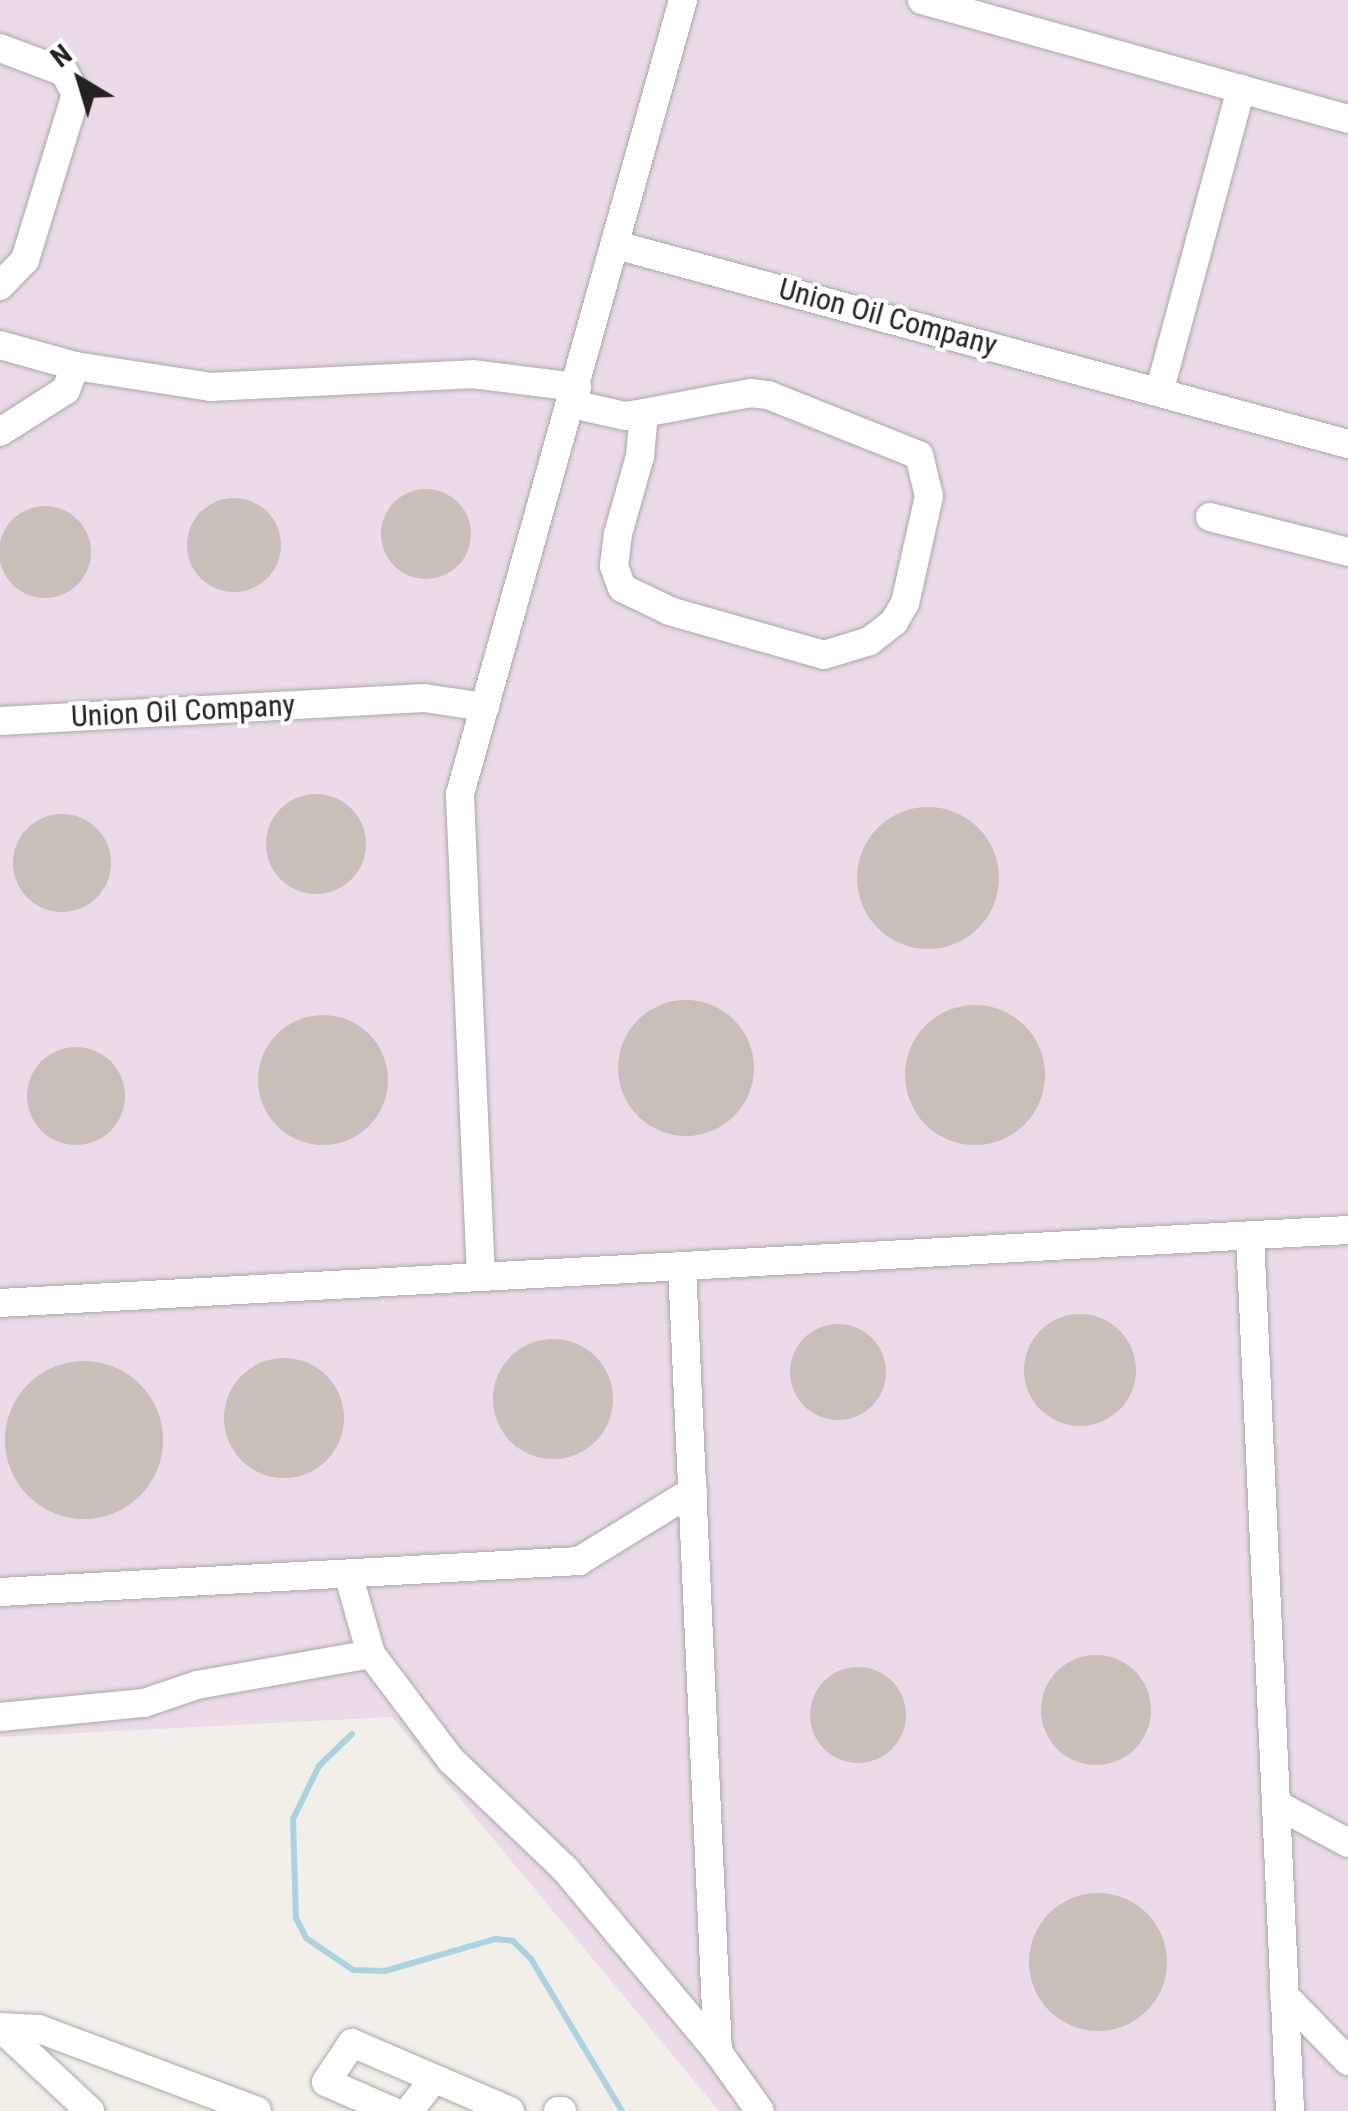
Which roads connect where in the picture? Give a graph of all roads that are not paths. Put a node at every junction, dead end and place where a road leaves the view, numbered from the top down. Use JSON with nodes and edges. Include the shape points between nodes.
{"nodes":[{"id":1,"x":683,"y":0,"type":"edge"},
{"id":2,"x":922,"y":0,"type":"edge"},
{"id":3,"x":958,"y":4,"type":"edge"},
{"id":4,"x":0,"y":48,"type":"edge"},
{"id":5,"x":1241,"y":89,"type":"junction"},
{"id":6,"x":1348,"y":119,"type":"edge"},
{"id":7,"x":616,"y":245,"type":"junction"},
{"id":8,"x":0,"y":286,"type":"edge"},
{"id":9,"x":0,"y":346,"type":"edge"},
{"id":10,"x":74,"y":366,"type":"junction"},
{"id":11,"x":1160,"y":389,"type":"junction"},
{"id":12,"x":575,"y":396,"type":"junction"},
{"id":13,"x":644,"y":412,"type":"junction"},
{"id":14,"x":0,"y":432,"type":"edge"},
{"id":15,"x":1348,"y":444,"type":"edge"},
{"id":16,"x":1210,"y":517,"type":"dead end"},
{"id":17,"x":1348,"y":552,"type":"edge"},
{"id":18,"x":485,"y":707,"type":"junction"},
{"id":19,"x":0,"y":721,"type":"edge"},
{"id":20,"x":1348,"y":1230,"type":"edge"},
{"id":21,"x":1250,"y":1236,"type":"junction"},
{"id":22,"x":682,"y":1266,"type":"junction"},
{"id":23,"x":480,"y":1277,"type":"junction"},
{"id":24,"x":0,"y":1303,"type":"edge"},
{"id":25,"x":692,"y":1491,"type":"junction"},
{"id":26,"x":350,"y":1577,"type":"junction"},
{"id":27,"x":0,"y":1592,"type":"edge"},
{"id":28,"x":371,"y":1654,"type":"junction"},
{"id":29,"x":0,"y":1716,"type":"edge"},
{"id":30,"x":1276,"y":1804,"type":"junction"},
{"id":31,"x":1348,"y":1842,"type":"edge"},
{"id":32,"x":1284,"y":1995,"type":"junction"},
{"id":33,"x":0,"y":2028,"type":"edge"},
{"id":34,"x":718,"y":2052,"type":"junction"},
{"id":35,"x":1348,"y":2061,"type":"edge"},
{"id":36,"x":434,"y":2078,"type":"junction"},
{"id":37,"x":90,"y":2111,"type":"edge"},
{"id":38,"x":257,"y":2111,"type":"edge"},
{"id":39,"x":392,"y":2111,"type":"edge"},
{"id":40,"x":409,"y":2111,"type":"edge"},
{"id":41,"x":510,"y":2111,"type":"edge"},
{"id":42,"x":760,"y":2111,"type":"edge"},
{"id":43,"x":1290,"y":2111,"type":"edge"}],
"edges":[{"from":1,"to":7,"type":"street"},
{"from":2,"to":3,"type":"street"},
{"from":3,"to":5,"type":"street"},
{"from":4,"to":8,"type":"street","via":[[64,72],[76,94],[26,260]]},
{"from":5,"to":6,"type":"street"},
{"from":5,"to":11,"type":"street"},
{"from":7,"to":11,"type":"street","name":"Union Oil Company"},
{"from":7,"to":12,"type":"street"},
{"from":9,"to":10,"type":"street"},
{"from":10,"to":12,"type":"street","via":[[210,386],[472,374]]},
{"from":10,"to":14,"type":"street","via":[[66,390]]},
{"from":11,"to":15,"type":"street","name":"Union Oil Company"},
{"from":12,"to":13,"type":"street","via":[[625,416]]},
{"from":12,"to":18,"type":"street"},
{"from":13,"to":13,"type":"street","via":[[768,395],[919,454],[929,496],[905,604],[894,622],[870,641],[824,655],[670,611],[622,588],[614,566]]},
{"from":16,"to":17,"type":"street"},
{"from":18,"to":19,"type":"street","name":"Union Oil Company","via":[[424,698]]},
{"from":18,"to":23,"type":"street","via":[[460,794]]},
{"from":20,"to":21,"type":"street"},
{"from":21,"to":22,"type":"street"},
{"from":21,"to":30,"type":"street"},
{"from":22,"to":23,"type":"street"},
{"from":22,"to":25,"type":"street"},
{"from":23,"to":24,"type":"street"},
{"from":25,"to":26,"type":"street","via":[[579,1561]]},
{"from":25,"to":34,"type":"street"},
{"from":26,"to":27,"type":"street"},
{"from":26,"to":28,"type":"street"},
{"from":28,"to":29,"type":"street","via":[[197,1685],[144,1703]]},
{"from":28,"to":34,"type":"street","via":[[490,1793],[577,1880]]},
{"from":30,"to":31,"type":"street"},
{"from":30,"to":32,"type":"street"},
{"from":32,"to":35,"type":"street"},
{"from":32,"to":43,"type":"street"},
{"from":33,"to":37,"type":"street"},
{"from":33,"to":38,"type":"street","via":[[39,2030]]},
{"from":34,"to":42,"type":"street"},
{"from":36,"to":39,"type":"street","via":[[352,2043],[326,2082]]},
{"from":36,"to":40,"type":"street"},
{"from":36,"to":41,"type":"street"}]}
